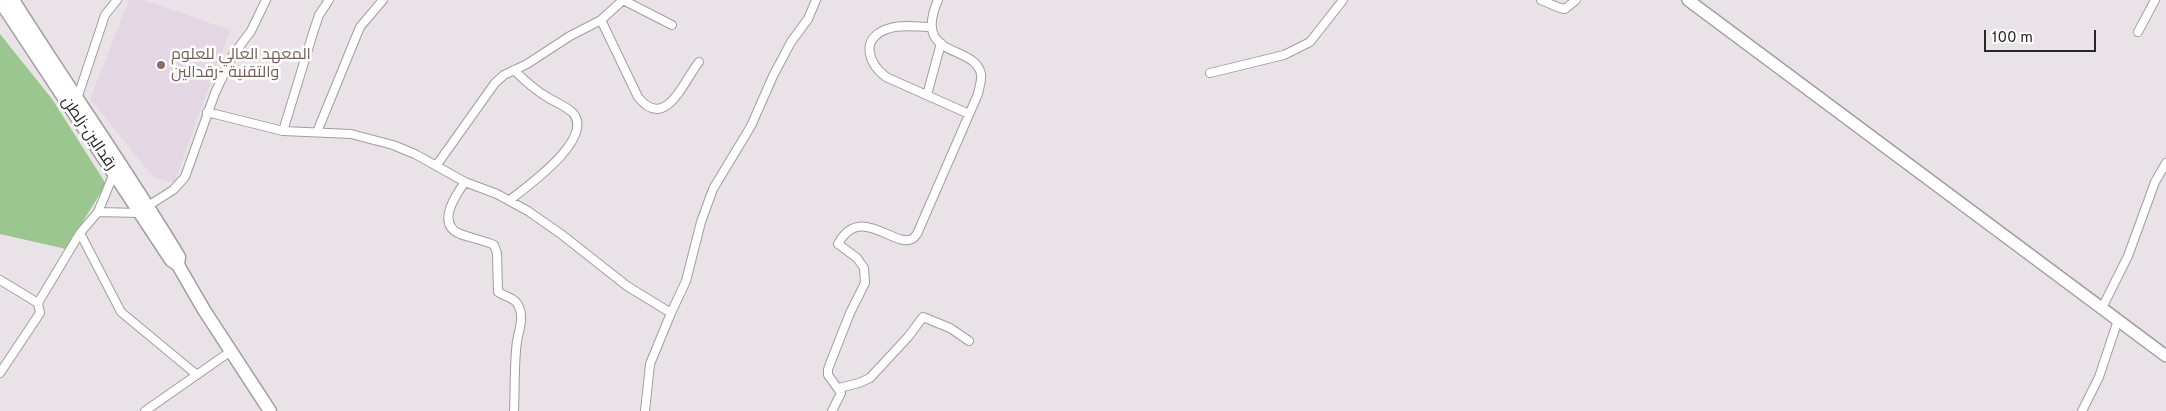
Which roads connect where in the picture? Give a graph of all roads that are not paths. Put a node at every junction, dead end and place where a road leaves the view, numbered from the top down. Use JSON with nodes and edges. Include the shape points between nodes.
{"nodes":[{"id":1,"x":117,"y":0,"type":"edge"},
{"id":2,"x":266,"y":0,"type":"edge"},
{"id":3,"x":329,"y":0,"type":"edge"},
{"id":4,"x":383,"y":0,"type":"edge"},
{"id":5,"x":623,"y":0,"type":"edge"},
{"id":6,"x":816,"y":0,"type":"edge"},
{"id":7,"x":938,"y":0,"type":"edge"},
{"id":8,"x":1342,"y":0,"type":"edge"},
{"id":9,"x":1541,"y":0,"type":"edge"},
{"id":10,"x":1576,"y":0,"type":"edge"},
{"id":11,"x":1688,"y":0,"type":"edge"},
{"id":12,"x":2155,"y":0,"type":"edge"},
{"id":13,"x":4,"y":2,"type":"edge"},
{"id":14,"x":601,"y":20,"type":"junction"},
{"id":15,"x":672,"y":25,"type":"dead end"},
{"id":16,"x":930,"y":27,"type":"junction"},
{"id":17,"x":2138,"y":32,"type":"dead end"},
{"id":18,"x":941,"y":43,"type":"junction"},
{"id":19,"x":699,"y":62,"type":"dead end"},
{"id":20,"x":514,"y":70,"type":"junction"},
{"id":21,"x":1210,"y":72,"type":"dead end"},
{"id":22,"x":927,"y":95,"type":"junction"},
{"id":23,"x":76,"y":100,"type":"junction"},
{"id":24,"x":208,"y":112,"type":"junction"},
{"id":25,"x":969,"y":114,"type":"junction"},
{"id":26,"x":283,"y":132,"type":"junction"},
{"id":27,"x":317,"y":132,"type":"junction"},
{"id":28,"x":2166,"y":163,"type":"edge"},
{"id":29,"x":436,"y":166,"type":"junction"},
{"id":30,"x":114,"y":173,"type":"junction"},
{"id":31,"x":466,"y":182,"type":"junction"},
{"id":32,"x":510,"y":200,"type":"junction"},
{"id":33,"x":144,"y":209,"type":"junction"},
{"id":34,"x":98,"y":212,"type":"junction"},
{"id":35,"x":80,"y":233,"type":"junction"},
{"id":36,"x":0,"y":280,"type":"edge"},
{"id":37,"x":38,"y":303,"type":"junction"},
{"id":38,"x":2102,"y":308,"type":"junction"},
{"id":39,"x":671,"y":312,"type":"junction"},
{"id":40,"x":2118,"y":320,"type":"junction"},
{"id":41,"x":969,"y":341,"type":"dead end"},
{"id":42,"x":232,"y":351,"type":"junction"},
{"id":43,"x":2166,"y":356,"type":"edge"},
{"id":44,"x":0,"y":373,"type":"edge"},
{"id":45,"x":197,"y":375,"type":"junction"},
{"id":46,"x":839,"y":388,"type":"junction"},
{"id":47,"x":145,"y":411,"type":"edge"},
{"id":48,"x":270,"y":411,"type":"edge"},
{"id":49,"x":514,"y":411,"type":"edge"},
{"id":50,"x":645,"y":411,"type":"edge"},
{"id":51,"x":832,"y":411,"type":"edge"},
{"id":52,"x":2082,"y":411,"type":"edge"}],
"edges":[{"from":1,"to":23,"type":"street","via":[[105,15]]},
{"from":2,"to":24,"type":"street","via":[[251,31],[230,62]]},
{"from":3,"to":26,"type":"street","via":[[313,32]]},
{"from":4,"to":27,"type":"street","via":[[360,27]]},
{"from":5,"to":14,"type":"street"},
{"from":5,"to":15,"type":"street"},
{"from":6,"to":39,"type":"street","via":[[773,76],[751,126],[713,189],[686,281]]},
{"from":7,"to":16,"type":"street"},
{"from":8,"to":21,"type":"street","via":[[1310,42],[1284,55]]},
{"from":9,"to":10,"type":"street","via":[[1565,9]]},
{"from":11,"to":38,"type":"street"},
{"from":12,"to":17,"type":"street"},
{"from":13,"to":23,"type":"main road","name":"رقدالين-زلطن"},
{"from":13,"to":30,"type":"main road","name":"رقدالين-زلطن"},
{"from":14,"to":19,"type":"street","via":[[638,97],[647,106],[664,108],[675,99]]},
{"from":14,"to":20,"type":"street"},
{"from":16,"to":18,"type":"street"},
{"from":16,"to":22,"type":"street","via":[[888,29],[875,38],[869,49],[872,64],[886,77]]},
{"from":18,"to":22,"type":"street"},
{"from":18,"to":25,"type":"street","via":[[971,61],[981,75],[978,94]]},
{"from":20,"to":29,"type":"street","via":[[486,93]]},
{"from":20,"to":32,"type":"street","via":[[572,113],[576,127],[561,158]]},
{"from":22,"to":25,"type":"street"},
{"from":23,"to":33,"type":"main road","name":"رقدالين-زلطن"},
{"from":24,"to":26,"type":"street"},
{"from":24,"to":33,"type":"street","via":[[185,177],[173,190]]},
{"from":25,"to":46,"type":"street","via":[[922,226],[912,239],[897,238],[868,226],[853,229],[838,244],[857,258],[866,279],[828,369],[831,380]]},
{"from":26,"to":27,"type":"street"},
{"from":27,"to":29,"type":"street","via":[[371,139],[415,154]]},
{"from":28,"to":38,"type":"street","via":[[2155,182],[2128,256]]},
{"from":29,"to":31,"type":"street"},
{"from":30,"to":33,"type":"main road","name":"رقدالين-زلطن"},
{"from":30,"to":34,"type":"street"},
{"from":31,"to":32,"type":"street"},
{"from":31,"to":49,"type":"street","via":[[449,212],[450,227],[459,234],[494,245],[498,292],[514,299],[521,313]]},
{"from":32,"to":39,"type":"street","via":[[561,234],[627,286]]},
{"from":33,"to":34,"type":"street"},
{"from":33,"to":42,"type":"main road","name":"رقدالين-زلطن","via":[[179,257],[178,265]]},
{"from":34,"to":35,"type":"street"},
{"from":35,"to":37,"type":"street"},
{"from":35,"to":45,"type":"street","via":[[121,312]]},
{"from":36,"to":37,"type":"street"},
{"from":37,"to":44,"type":"street","via":[[40,313]]},
{"from":38,"to":40,"type":"street"},
{"from":39,"to":50,"type":"street","via":[[650,364]]},
{"from":40,"to":43,"type":"street"},
{"from":40,"to":52,"type":"street","via":[[2099,378]]},
{"from":41,"to":46,"type":"street","via":[[950,328],[923,317],[870,378]]},
{"from":42,"to":45,"type":"street"},
{"from":42,"to":48,"type":"main road","name":"رقدالين-زلطن"},
{"from":45,"to":47,"type":"street"},
{"from":46,"to":51,"type":"street","via":[[840,398]]}]}
